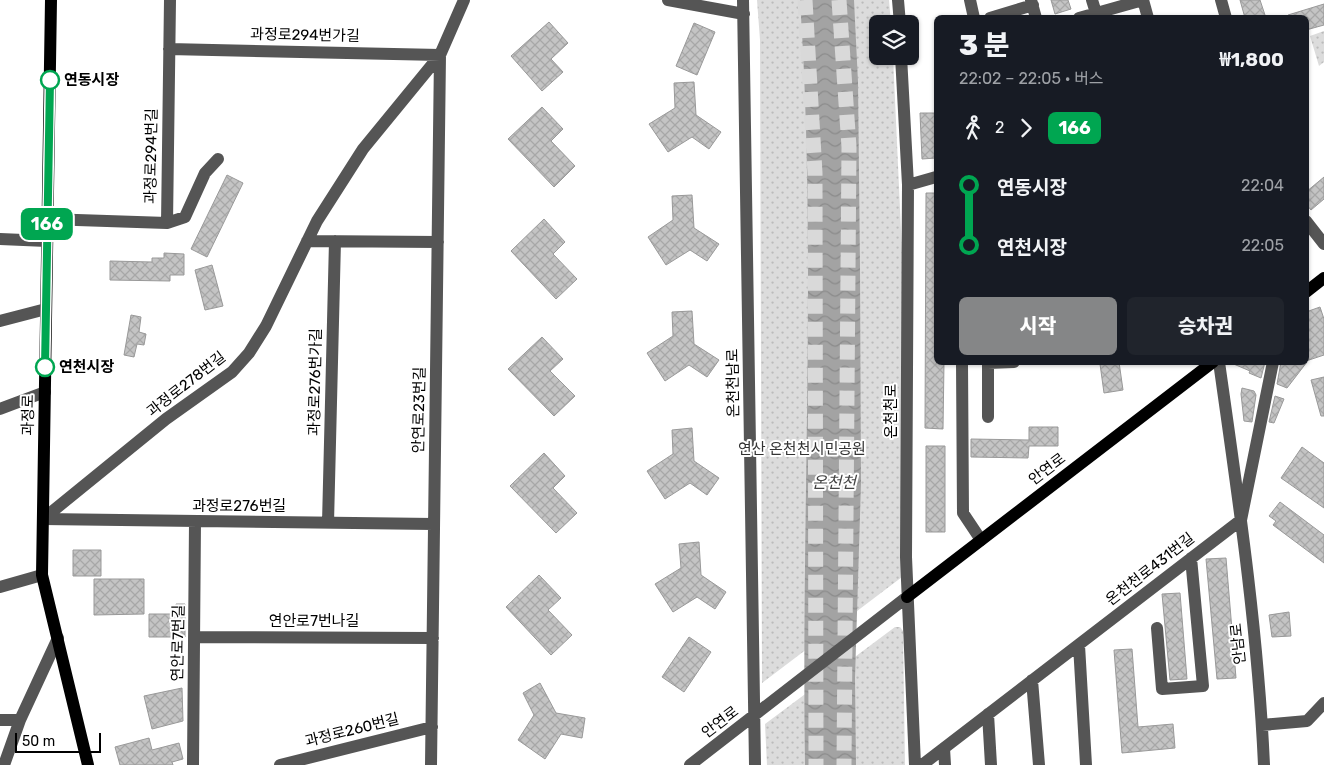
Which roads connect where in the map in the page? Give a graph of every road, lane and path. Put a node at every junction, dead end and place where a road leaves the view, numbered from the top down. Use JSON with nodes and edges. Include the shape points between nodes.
{"nodes":[{"id":1,"x":51,"y":0,"type":"edge"},
{"id":2,"x":170,"y":0,"type":"edge"},
{"id":3,"x":464,"y":0,"type":"edge"},
{"id":4,"x":668,"y":0,"type":"edge"},
{"id":5,"x":743,"y":0,"type":"edge"},
{"id":6,"x":898,"y":0,"type":"edge"},
{"id":7,"x":970,"y":0,"type":"edge"},
{"id":8,"x":1092,"y":0,"type":"edge"},
{"id":9,"x":1143,"y":0,"type":"edge"},
{"id":10,"x":1221,"y":0,"type":"edge"},
{"id":11,"x":1034,"y":8,"type":"edge"},
{"id":12,"x":1096,"y":13,"type":"junction"},
{"id":13,"x":744,"y":14,"type":"junction"},
{"id":14,"x":899,"y":15,"type":"edge"},
{"id":15,"x":973,"y":15,"type":"edge"},
{"id":16,"x":1003,"y":15,"type":"edge"},
{"id":17,"x":1089,"y":15,"type":"edge"},
{"id":18,"x":1147,"y":15,"type":"edge"},
{"id":19,"x":1225,"y":15,"type":"edge"},
{"id":20,"x":169,"y":49,"type":"junction"},
{"id":21,"x":440,"y":55,"type":"junction"},
{"id":22,"x":901,"y":65,"type":"edge"},
{"id":23,"x":218,"y":159,"type":"dead end"},
{"id":24,"x":934,"y":178,"type":"edge"},
{"id":25,"x":908,"y":185,"type":"junction"},
{"id":26,"x":48,"y":219,"type":"junction"},
{"id":27,"x":167,"y":223,"type":"junction"},
{"id":28,"x":1309,"y":225,"type":"edge"},
{"id":29,"x":0,"y":239,"type":"edge"},
{"id":30,"x":47,"y":240,"type":"junction"},
{"id":31,"x":308,"y":241,"type":"junction"},
{"id":32,"x":335,"y":241,"type":"junction"},
{"id":33,"x":438,"y":242,"type":"junction"},
{"id":34,"x":1324,"y":244,"type":"edge"},
{"id":35,"x":1324,"y":278,"type":"edge"},
{"id":36,"x":1309,"y":290,"type":"edge"},
{"id":37,"x":46,"y":308,"type":"junction"},
{"id":38,"x":0,"y":321,"type":"edge"},
{"id":39,"x":962,"y":365,"type":"edge"},
{"id":40,"x":988,"y":365,"type":"edge"},
{"id":41,"x":1209,"y":365,"type":"edge"},
{"id":42,"x":1219,"y":365,"type":"edge"},
{"id":43,"x":1272,"y":365,"type":"edge"},
{"id":44,"x":45,"y":392,"type":"junction"},
{"id":45,"x":0,"y":409,"type":"edge"},
{"id":46,"x":988,"y":417,"type":"dead end"},
{"id":47,"x":43,"y":520,"type":"junction"},
{"id":48,"x":1242,"y":520,"type":"junction"},
{"id":49,"x":195,"y":522,"type":"junction"},
{"id":50,"x":328,"y":523,"type":"junction"},
{"id":51,"x":434,"y":524,"type":"junction"},
{"id":52,"x":981,"y":540,"type":"junction"},
{"id":53,"x":1191,"y":558,"type":"junction"},
{"id":54,"x":42,"y":575,"type":"junction"},
{"id":55,"x":0,"y":587,"type":"edge"},
{"id":56,"x":904,"y":599,"type":"junction"},
{"id":57,"x":1157,"y":628,"type":"dead end"},
{"id":58,"x":194,"y":637,"type":"junction"},
{"id":59,"x":58,"y":638,"type":"junction"},
{"id":60,"x":433,"y":638,"type":"junction"},
{"id":61,"x":1079,"y":645,"type":"junction"},
{"id":62,"x":1032,"y":680,"type":"junction"},
{"id":63,"x":1324,"y":703,"type":"edge"},
{"id":64,"x":988,"y":714,"type":"junction"},
{"id":65,"x":754,"y":716,"type":"junction"},
{"id":66,"x":0,"y":720,"type":"edge"},
{"id":67,"x":20,"y":720,"type":"junction"},
{"id":68,"x":1262,"y":725,"type":"junction"},
{"id":69,"x":432,"y":727,"type":"junction"},
{"id":70,"x":944,"y":748,"type":"junction"},
{"id":71,"x":4,"y":765,"type":"edge"},
{"id":72,"x":88,"y":765,"type":"edge"},
{"id":73,"x":193,"y":765,"type":"edge"},
{"id":74,"x":280,"y":765,"type":"edge"},
{"id":75,"x":431,"y":765,"type":"edge"},
{"id":76,"x":690,"y":765,"type":"edge"},
{"id":77,"x":755,"y":765,"type":"edge"},
{"id":78,"x":914,"y":765,"type":"edge"},
{"id":79,"x":922,"y":765,"type":"edge"},
{"id":80,"x":945,"y":765,"type":"edge"},
{"id":81,"x":992,"y":765,"type":"edge"},
{"id":82,"x":1039,"y":765,"type":"edge"},
{"id":83,"x":1086,"y":765,"type":"edge"},
{"id":84,"x":1264,"y":765,"type":"edge"}],
"edges":[{"from":1,"to":26,"type":"main road","name":"과정로"},
{"from":2,"to":20,"type":"street","name":"과정로294번길"},
{"from":3,"to":21,"type":"street","name":"과정로278번길"},
{"from":4,"to":13,"type":"street"},
{"from":5,"to":13,"type":"street","name":"온천천남로"},
{"from":6,"to":14,"type":"street"},
{"from":7,"to":15,"type":"street"},
{"from":8,"to":12,"type":"street"},
{"from":9,"to":12,"type":"street"},
{"from":9,"to":18,"type":"street"},
{"from":10,"to":19,"type":"street"},
{"from":11,"to":16,"type":"street"},
{"from":12,"to":17,"type":"street"},
{"from":13,"to":65,"type":"street","name":"온천천남로"},
{"from":20,"to":21,"type":"street","name":"과정로294번가길"},
{"from":20,"to":27,"type":"street","name":"과정로294번길"},
{"from":21,"to":31,"type":"street","name":"과정로278번길","via":[[363,149],[317,221]]},
{"from":21,"to":33,"type":"street","name":"안연로23번길"},
{"from":22,"to":25,"type":"street","name":"온천천로"},
{"from":23,"to":27,"type":"street","via":[[205,173],[185,217]]},
{"from":24,"to":25,"type":"street"},
{"from":25,"to":56,"type":"street","name":"온천천로"},
{"from":26,"to":27,"type":"street","name":"과정로294번길"},
{"from":26,"to":30,"type":"main road","name":"과정로"},
{"from":28,"to":34,"type":"street"},
{"from":29,"to":30,"type":"street"},
{"from":30,"to":37,"type":"main road","name":"과정로"},
{"from":31,"to":32,"type":"street"},
{"from":31,"to":47,"type":"street","name":"과정로278번길","via":[[266,326],[232,372],[166,420]]},
{"from":32,"to":33,"type":"street"},
{"from":32,"to":50,"type":"street","name":"과정로276번가길"},
{"from":33,"to":51,"type":"street","name":"안연로23번길"},
{"from":35,"to":36,"type":"main road"},
{"from":37,"to":38,"type":"street"},
{"from":37,"to":44,"type":"main road","name":"과정로"},
{"from":39,"to":52,"type":"street","via":[[964,513]]},
{"from":40,"to":46,"type":"street"},
{"from":41,"to":52,"type":"main road","name":"안연로"},
{"from":42,"to":48,"type":"street","name":"안남로"},
{"from":43,"to":48,"type":"street","name":"안남로"},
{"from":44,"to":45,"type":"street"},
{"from":44,"to":47,"type":"main road","name":"과정로"},
{"from":47,"to":49,"type":"street","name":"과정로276번길"},
{"from":47,"to":54,"type":"main road","name":"과정로"},
{"from":48,"to":53,"type":"street","name":"온천천로431번길"},
{"from":48,"to":68,"type":"street","name":"안남로"},
{"from":49,"to":50,"type":"street","name":"과정로276번길"},
{"from":49,"to":58,"type":"street","name":"연안로7번길"},
{"from":50,"to":51,"type":"street","name":"과정로276번길"},
{"from":51,"to":60,"type":"street","name":"안연로23번길"},
{"from":52,"to":56,"type":"main road","name":"안연로"},
{"from":53,"to":57,"type":"street","via":[[1203,686],[1162,689]]},
{"from":53,"to":61,"type":"street","name":"온천천로431번길"},
{"from":54,"to":55,"type":"street"},
{"from":54,"to":59,"type":"main road","name":"과정로"},
{"from":56,"to":65,"type":"street","name":"안연로"},
{"from":56,"to":78,"type":"street","name":"온천천로"},
{"from":58,"to":60,"type":"street","name":"연안로7번나길"},
{"from":58,"to":73,"type":"street","name":"연안로7번길"},
{"from":59,"to":67,"type":"street"},
{"from":59,"to":72,"type":"main road","name":"과정로"},
{"from":60,"to":69,"type":"street","name":"안연로23번길"},
{"from":61,"to":62,"type":"street","name":"온천천로431번길"},
{"from":61,"to":83,"type":"street"},
{"from":62,"to":64,"type":"street","name":"온천천로431번길"},
{"from":62,"to":82,"type":"street"},
{"from":63,"to":68,"type":"street","via":[[1307,721]]},
{"from":64,"to":70,"type":"street","name":"온천천로431번길"},
{"from":64,"to":81,"type":"street"},
{"from":65,"to":76,"type":"street","name":"안연로"},
{"from":65,"to":77,"type":"street","name":"온천천남로"},
{"from":66,"to":67,"type":"street"},
{"from":67,"to":71,"type":"street"},
{"from":68,"to":84,"type":"street","name":"안남로"},
{"from":69,"to":74,"type":"street","name":"과정로260번길"},
{"from":69,"to":75,"type":"street","name":"안연로23번길"},
{"from":70,"to":79,"type":"street","name":"온천천로431번길"},
{"from":70,"to":80,"type":"street"}]}
